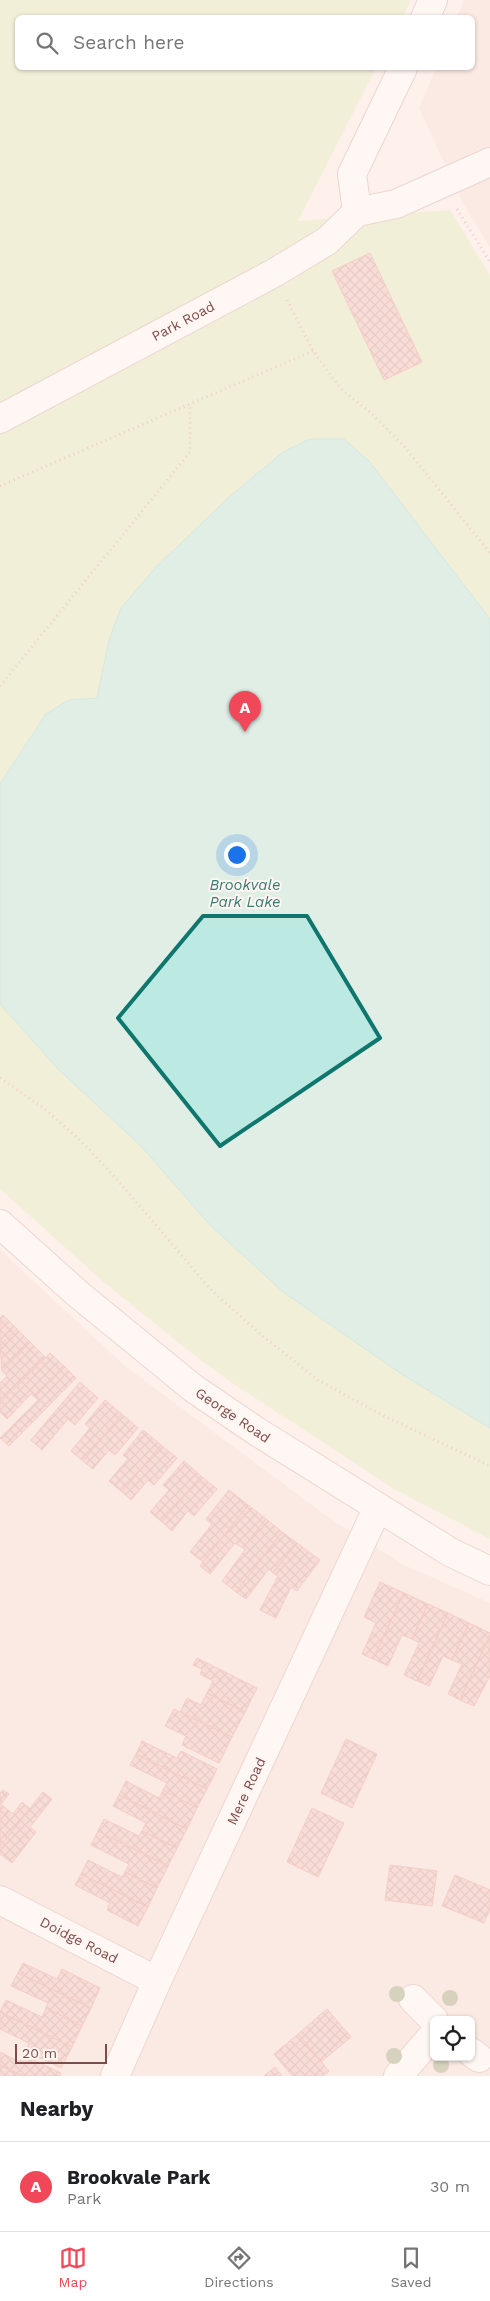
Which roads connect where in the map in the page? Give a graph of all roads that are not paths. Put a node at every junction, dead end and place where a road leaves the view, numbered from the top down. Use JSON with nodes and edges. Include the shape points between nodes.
{"nodes":[{"id":1,"x":434,"y":0,"type":"edge"},
{"id":2,"x":427,"y":15,"type":"edge"},
{"id":3,"x":401,"y":70,"type":"edge"},
{"id":4,"x":490,"y":162,"type":"edge"},
{"id":5,"x":357,"y":212,"type":"junction"},
{"id":6,"x":0,"y":419,"type":"edge"},
{"id":7,"x":0,"y":1224,"type":"edge"},
{"id":8,"x":378,"y":1507,"type":"junction"},
{"id":9,"x":490,"y":1570,"type":"edge"},
{"id":10,"x":0,"y":1900,"type":"edge"},
{"id":11,"x":157,"y":1981,"type":"junction"},
{"id":12,"x":413,"y":1999,"type":"dead end"},
{"id":13,"x":430,"y":2016,"type":"edge"},
{"id":14,"x":430,"y":2039,"type":"edge"},
{"id":15,"x":115,"y":2076,"type":"edge"},
{"id":16,"x":398,"y":2076,"type":"edge"}],
"edges":[{"from":1,"to":2,"type":"street"},
{"from":3,"to":5,"type":"street","via":[[352,174]]},
{"from":4,"to":5,"type":"street","via":[[396,204]]},
{"from":5,"to":6,"type":"street","name":"Park Road","via":[[326,241],[274,273]]},
{"from":7,"to":8,"type":"street","name":"George Road","via":[[78,1294],[193,1388]]},
{"from":8,"to":9,"type":"street","name":"George Road","via":[[450,1552]]},
{"from":8,"to":11,"type":"street","name":"Mere Road"},
{"from":10,"to":11,"type":"street","name":"Doidge Road"},
{"from":11,"to":15,"type":"street","name":"Mere Road"},
{"from":12,"to":13,"type":"street"},
{"from":14,"to":16,"type":"street"}]}
